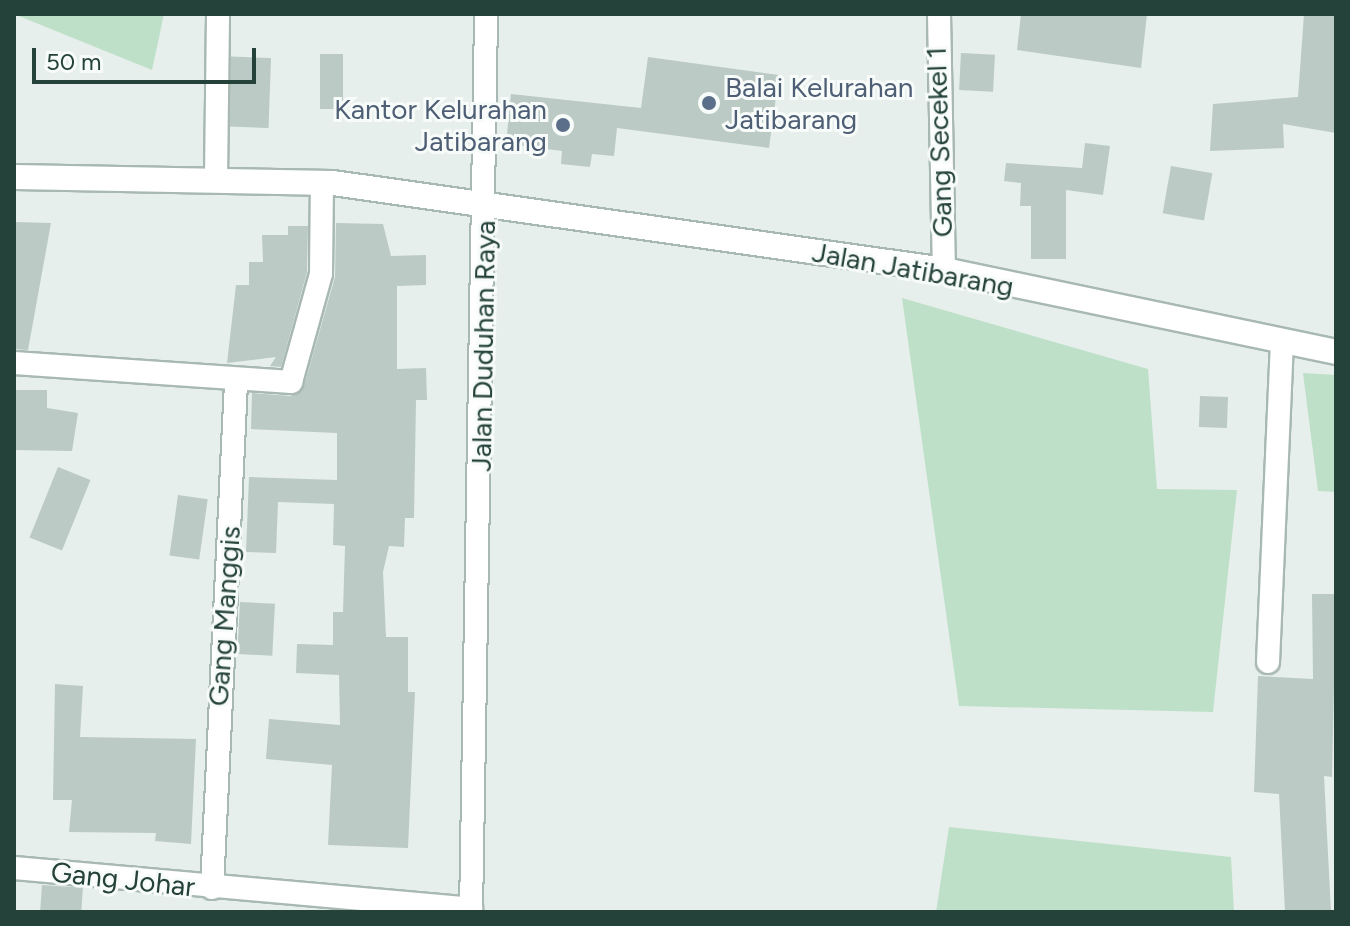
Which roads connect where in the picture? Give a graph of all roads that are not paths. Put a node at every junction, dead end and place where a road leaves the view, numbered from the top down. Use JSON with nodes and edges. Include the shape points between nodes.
{"nodes":[{"id":1,"x":218,"y":14,"type":"edge"},
{"id":2,"x":486,"y":14,"type":"edge"},
{"id":3,"x":939,"y":14,"type":"edge"},
{"id":4,"x":14,"y":177,"type":"edge"},
{"id":5,"x":216,"y":179,"type":"junction"},
{"id":6,"x":322,"y":182,"type":"junction"},
{"id":7,"x":486,"y":205,"type":"junction"},
{"id":8,"x":944,"y":270,"type":"junction"},
{"id":9,"x":1282,"y":343,"type":"junction"},
{"id":10,"x":1336,"y":352,"type":"edge"},
{"id":11,"x":14,"y":363,"type":"edge"},
{"id":12,"x":236,"y":382,"type":"junction"},
{"id":13,"x":1268,"y":662,"type":"dead end"},
{"id":14,"x":14,"y":868,"type":"edge"},
{"id":15,"x":212,"y":888,"type":"junction"},
{"id":16,"x":304,"y":903,"type":"edge"},
{"id":17,"x":471,"y":910,"type":"edge"}],
"edges":[{"from":1,"to":5,"type":"street"},
{"from":2,"to":7,"type":"street"},
{"from":3,"to":8,"type":"street","name":"Gang Secekel 1"},
{"from":4,"to":5,"type":"street","name":"Jalan Duduhan Raya"},
{"from":5,"to":6,"type":"street","name":"Jalan Duduhan Raya"},
{"from":6,"to":7,"type":"street","name":"Jalan Duduhan Raya"},
{"from":6,"to":12,"type":"street","via":[[321,274],[293,377],[273,384]]},
{"from":7,"to":8,"type":"street","name":"Jalan Jatibarang"},
{"from":7,"to":17,"type":"street","name":"Jalan Duduhan Raya"},
{"from":8,"to":9,"type":"street","name":"Jalan Jatibarang"},
{"from":9,"to":10,"type":"street","name":"Jalan Jatibarang"},
{"from":9,"to":13,"type":"street"},
{"from":11,"to":12,"type":"street"},
{"from":12,"to":15,"type":"street","name":"Gang Manggis"},
{"from":14,"to":15,"type":"street","name":"Gang Johar"},
{"from":15,"to":16,"type":"street","name":"Gang Johar"},
{"from":16,"to":17,"type":"street","name":"Gang Johar"}]}
